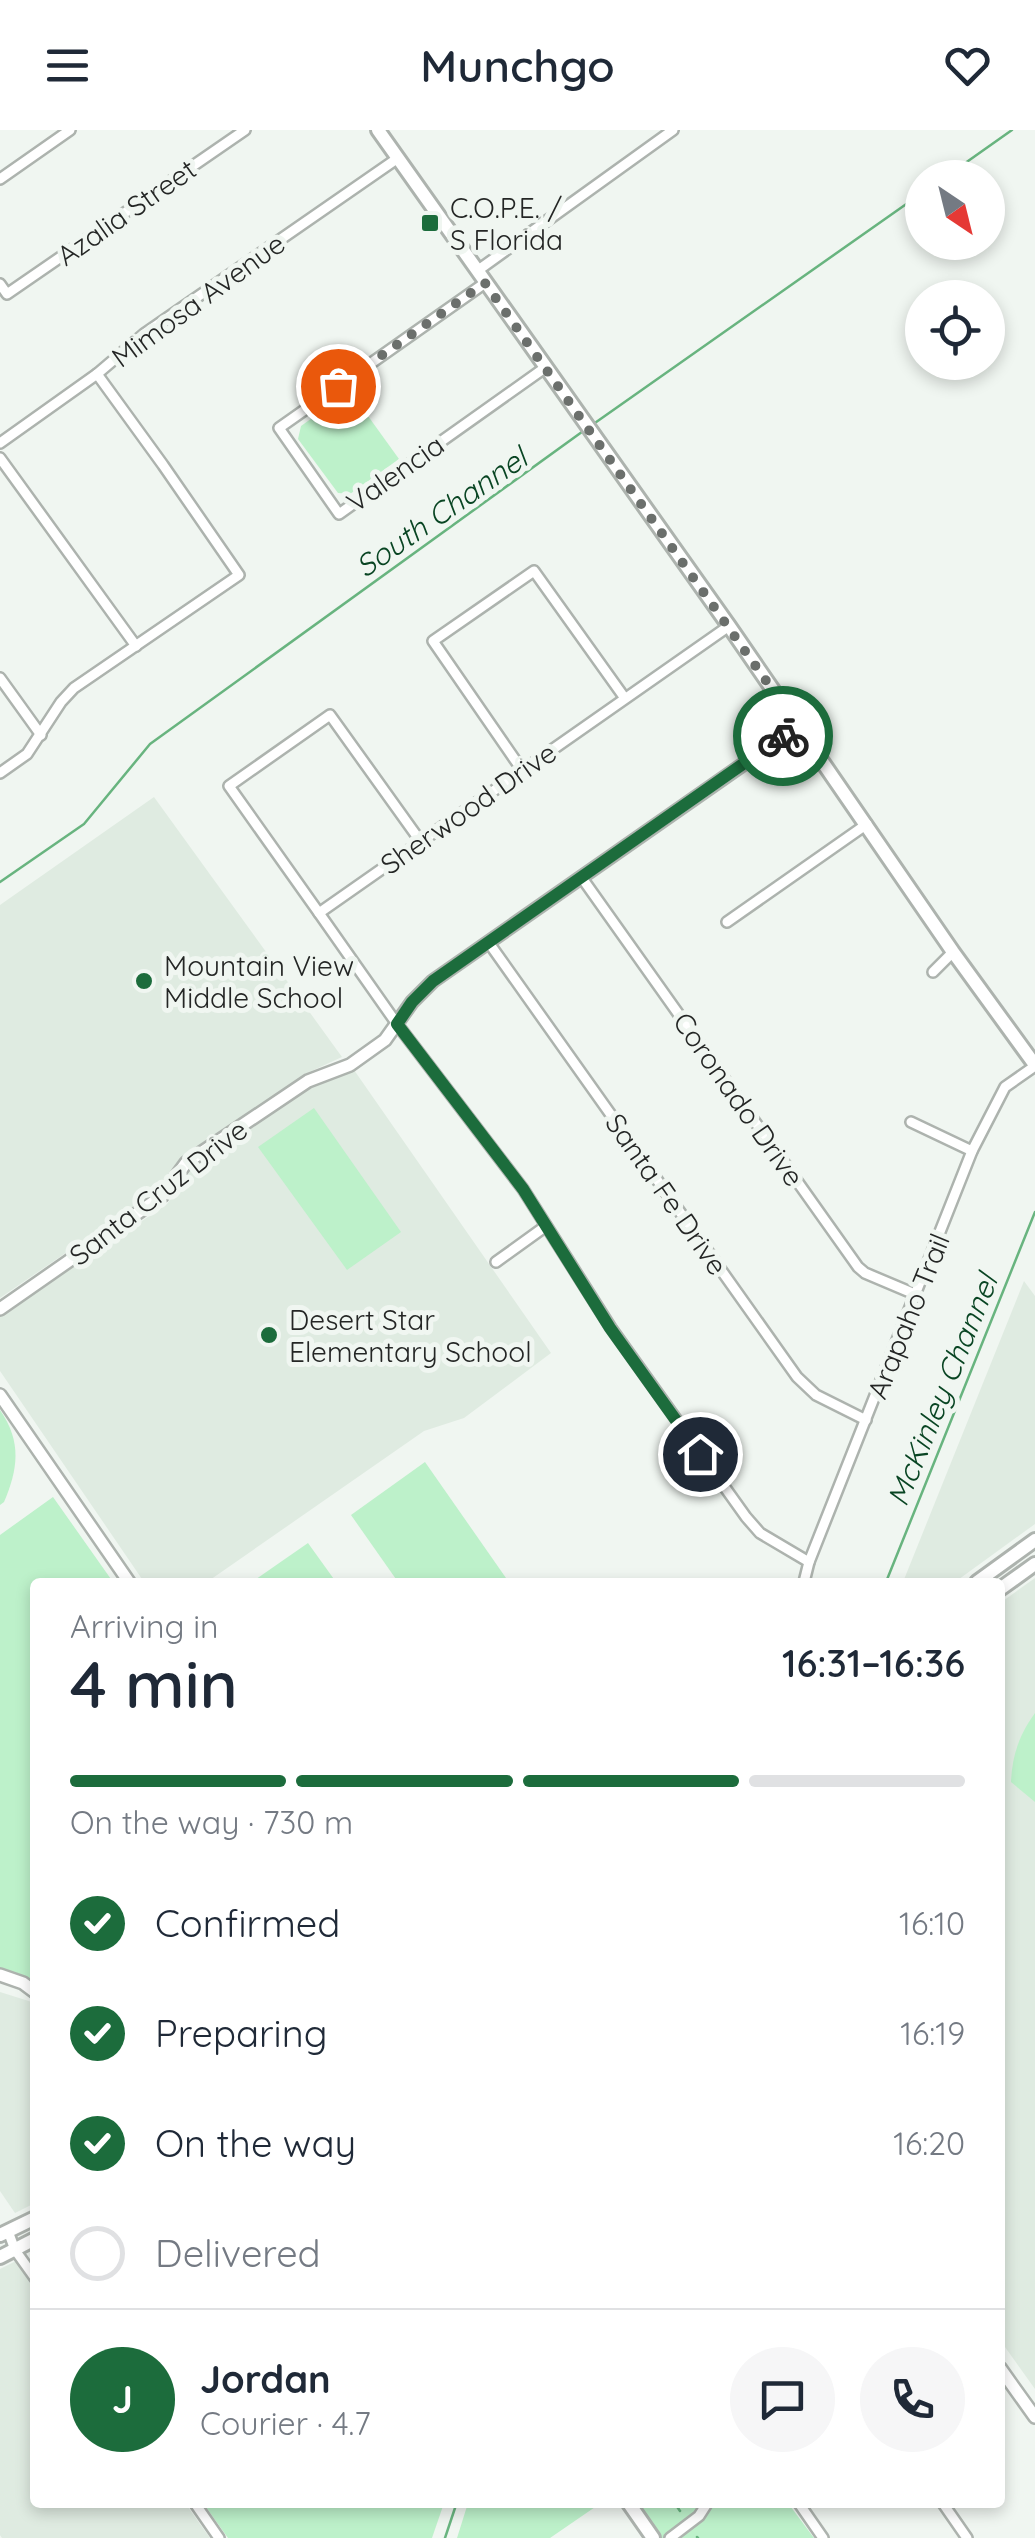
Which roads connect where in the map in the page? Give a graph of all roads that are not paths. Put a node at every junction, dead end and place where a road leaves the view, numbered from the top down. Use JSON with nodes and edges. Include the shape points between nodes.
{"nodes":[{"id":1,"x":70,"y":130,"type":"edge"},
{"id":2,"x":245,"y":130,"type":"edge"},
{"id":3,"x":378,"y":130,"type":"edge"},
{"id":4,"x":672,"y":130,"type":"edge"},
{"id":5,"x":398,"y":158,"type":"junction"},
{"id":6,"x":0,"y":179,"type":"edge"},
{"id":7,"x":481,"y":277,"type":"junction"},
{"id":8,"x":0,"y":284,"type":"edge"},
{"id":9,"x":546,"y":366,"type":"junction"},
{"id":10,"x":97,"y":374,"type":"junction"},
{"id":11,"x":0,"y":443,"type":"edge"},
{"id":12,"x":0,"y":458,"type":"edge"},
{"id":13,"x":729,"y":626,"type":"junction"},
{"id":14,"x":136,"y":646,"type":"junction"},
{"id":15,"x":0,"y":678,"type":"edge"},
{"id":16,"x":624,"y":697,"type":"junction"},
{"id":17,"x":798,"y":726,"type":"junction"},
{"id":18,"x":41,"y":735,"type":"junction"},
{"id":19,"x":522,"y":770,"type":"junction"},
{"id":20,"x":0,"y":773,"type":"edge"},
{"id":21,"x":866,"y":824,"type":"junction"},
{"id":22,"x":421,"y":842,"type":"junction"},
{"id":23,"x":582,"y":878,"type":"junction"},
{"id":24,"x":319,"y":913,"type":"junction"},
{"id":25,"x":727,"y":922,"type":"dead end"},
{"id":26,"x":488,"y":943,"type":"junction"},
{"id":27,"x":953,"y":952,"type":"junction"},
{"id":28,"x":933,"y":972,"type":"dead end"},
{"id":29,"x":397,"y":1024,"type":"junction"},
{"id":30,"x":1035,"y":1066,"type":"edge"},
{"id":31,"x":910,"y":1122,"type":"dead end"},
{"id":32,"x":972,"y":1151,"type":"junction"},
{"id":33,"x":546,"y":1226,"type":"junction"},
{"id":34,"x":496,"y":1262,"type":"dead end"},
{"id":35,"x":916,"y":1295,"type":"junction"},
{"id":36,"x":0,"y":1309,"type":"edge"},
{"id":37,"x":0,"y":1395,"type":"edge"},
{"id":38,"x":866,"y":1420,"type":"junction"},
{"id":39,"x":1035,"y":1540,"type":"edge"},
{"id":40,"x":809,"y":1562,"type":"junction"},
{"id":41,"x":1035,"y":1564,"type":"edge"},
{"id":42,"x":126,"y":1578,"type":"edge"},
{"id":43,"x":805,"y":1578,"type":"edge"},
{"id":44,"x":983,"y":1578,"type":"edge"},
{"id":45,"x":1005,"y":1585,"type":"edge"},
{"id":46,"x":0,"y":1975,"type":"edge"},
{"id":47,"x":30,"y":1989,"type":"edge"},
{"id":48,"x":30,"y":2220,"type":"edge"},
{"id":49,"x":4,"y":2233,"type":"edge"},
{"id":50,"x":30,"y":2242,"type":"edge"},
{"id":51,"x":15,"y":2250,"type":"junction"},
{"id":52,"x":0,"y":2257,"type":"edge"},
{"id":53,"x":30,"y":2271,"type":"edge"},
{"id":54,"x":1005,"y":2375,"type":"edge"},
{"id":55,"x":1035,"y":2416,"type":"edge"},
{"id":56,"x":198,"y":2508,"type":"edge"},
{"id":57,"x":632,"y":2508,"type":"edge"},
{"id":58,"x":704,"y":2508,"type":"edge"},
{"id":59,"x":802,"y":2508,"type":"edge"},
{"id":60,"x":946,"y":2508,"type":"edge"},
{"id":61,"x":219,"y":2538,"type":"edge"},
{"id":62,"x":653,"y":2538,"type":"edge"},
{"id":63,"x":670,"y":2538,"type":"edge"},
{"id":64,"x":824,"y":2538,"type":"edge"},
{"id":65,"x":967,"y":2538,"type":"edge"}],
"edges":[{"from":1,"to":6,"type":"street"},
{"from":2,"to":8,"type":"street","name":"Azalia Street","via":[[7,294]]},
{"from":3,"to":5,"type":"main road"},
{"from":4,"to":7,"type":"street"},
{"from":5,"to":7,"type":"main road"},
{"from":5,"to":10,"type":"street","name":"Mimosa Avenue","via":[[144,334]]},
{"from":7,"to":9,"type":"main road"},
{"from":7,"to":9,"type":"street","name":"Valencia","via":[[279,428],[340,514]]},
{"from":9,"to":13,"type":"main road"},
{"from":10,"to":11,"type":"street","name":"Mimosa Avenue"},
{"from":10,"to":14,"type":"street","via":[[239,575]]},
{"from":12,"to":14,"type":"street"},
{"from":13,"to":16,"type":"street","name":"Sherwood Drive"},
{"from":13,"to":17,"type":"main road"},
{"from":14,"to":18,"type":"street","via":[[74,688]]},
{"from":15,"to":18,"type":"street"},
{"from":16,"to":19,"type":"street","name":"Sherwood Drive"},
{"from":16,"to":19,"type":"street","via":[[534,571],[433,642]]},
{"from":17,"to":21,"type":"main road"},
{"from":17,"to":23,"type":"street","name":"Santa Cruz Drive"},
{"from":18,"to":20,"type":"street"},
{"from":19,"to":22,"type":"street","name":"Sherwood Drive"},
{"from":21,"to":25,"type":"street"},
{"from":21,"to":27,"type":"main road"},
{"from":22,"to":24,"type":"street","name":"Sherwood Drive"},
{"from":22,"to":24,"type":"street","via":[[330,715],[229,786]]},
{"from":23,"to":26,"type":"street","name":"Santa Cruz Drive"},
{"from":23,"to":35,"type":"street","name":"Coronado Drive","via":[[858,1267]]},
{"from":24,"to":29,"type":"street"},
{"from":26,"to":29,"type":"street","name":"Santa Cruz Drive","via":[[433,981]]},
{"from":26,"to":38,"type":"street","name":"Santa Fe Drive","via":[[798,1378],[816,1395]]},
{"from":27,"to":28,"type":"street"},
{"from":27,"to":30,"type":"main road"},
{"from":29,"to":33,"type":"street"},
{"from":29,"to":36,"type":"street","name":"Santa Cruz Drive","via":[[354,1062],[308,1082],[186,1164],[162,1196]]},
{"from":30,"to":32,"type":"street","name":"Arapaho Trail","via":[[1005,1086]]},
{"from":31,"to":32,"type":"street"},
{"from":32,"to":35,"type":"street","name":"Arapaho Trail"},
{"from":33,"to":34,"type":"street"},
{"from":33,"to":40,"type":"street","via":[[610,1328],[746,1517],[760,1534]]},
{"from":35,"to":38,"type":"street","name":"Arapaho Trail"},
{"from":37,"to":42,"type":"street"},
{"from":38,"to":40,"type":"street","name":"Arapaho Trail"},
{"from":39,"to":44,"type":"main road"},
{"from":40,"to":43,"type":"street","name":"Arapaho Trail"},
{"from":41,"to":45,"type":"main road"},
{"from":46,"to":47,"type":"street"},
{"from":48,"to":49,"type":"main road"},
{"from":49,"to":51,"type":"street"},
{"from":50,"to":51,"type":"main road"},
{"from":51,"to":52,"type":"main road"},
{"from":51,"to":53,"type":"street"},
{"from":54,"to":55,"type":"street"},
{"from":56,"to":61,"type":"street"},
{"from":57,"to":62,"type":"main road"},
{"from":58,"to":63,"type":"street"},
{"from":59,"to":64,"type":"street"},
{"from":60,"to":65,"type":"street"}]}
